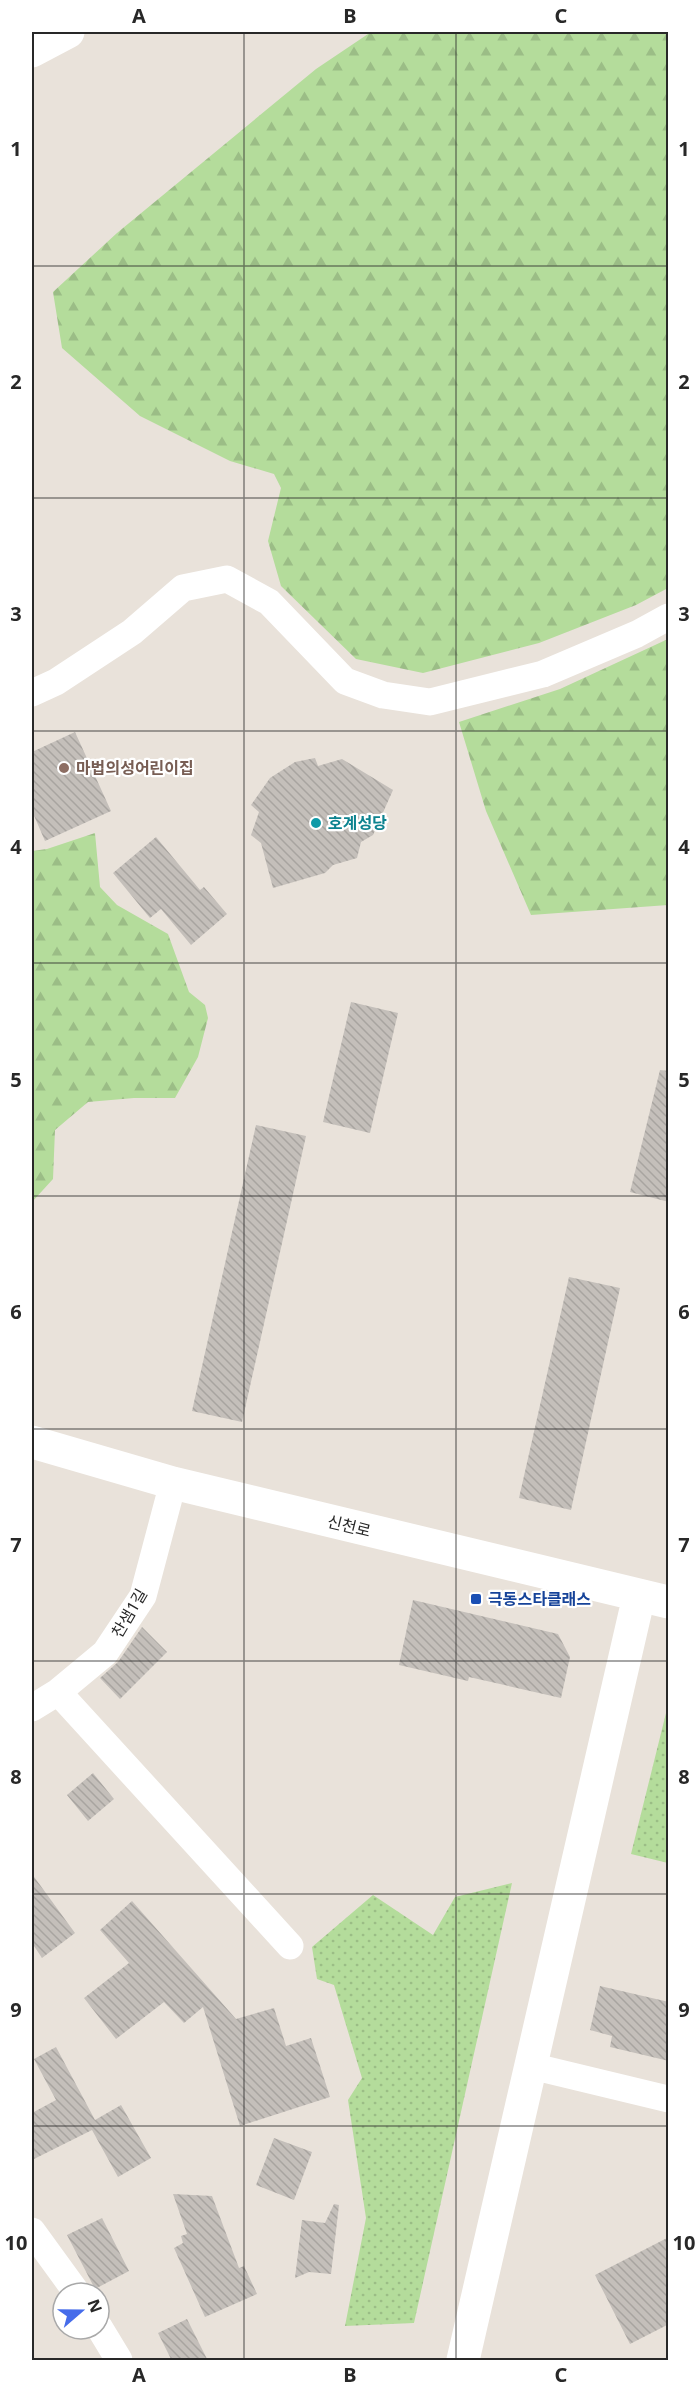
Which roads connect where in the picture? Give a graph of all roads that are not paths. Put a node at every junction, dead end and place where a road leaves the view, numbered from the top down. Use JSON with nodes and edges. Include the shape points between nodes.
{"nodes":[{"id":1,"x":68,"y":32,"type":"edge"},
{"id":2,"x":32,"y":51,"type":"edge"},
{"id":3,"x":669,"y":617,"type":"edge"},
{"id":4,"x":32,"y":693,"type":"edge"},
{"id":5,"x":32,"y":1442,"type":"edge"},
{"id":6,"x":173,"y":1483,"type":"junction"},
{"id":7,"x":654,"y":1599,"type":"edge"},
{"id":8,"x":58,"y":1692,"type":"junction"},
{"id":9,"x":32,"y":1708,"type":"edge"},
{"id":10,"x":290,"y":1946,"type":"dead end"},
{"id":11,"x":531,"y":2066,"type":"junction"},
{"id":12,"x":669,"y":2099,"type":"edge"},
{"id":13,"x":34,"y":2241,"type":"edge"},
{"id":14,"x":67,"y":2281,"type":"edge"},
{"id":15,"x":107,"y":2341,"type":"edge"},
{"id":16,"x":118,"y":2361,"type":"edge"},
{"id":17,"x":463,"y":2361,"type":"edge"}],
"edges":[{"from":1,"to":2,"type":"street"},
{"from":3,"to":4,"type":"street","via":[[543,674],[430,702],[383,695],[345,681],[269,602],[227,579],[183,588],[132,632],[56,682]]},
{"from":5,"to":6,"type":"street","name":"신천로"},
{"from":6,"to":7,"type":"street","name":"신천로"},
{"from":6,"to":8,"type":"street","name":"찬샘1길","via":[[143,1596],[105,1653]]},
{"from":7,"to":11,"type":"street"},
{"from":8,"to":9,"type":"street","name":"찬샘1길"},
{"from":8,"to":10,"type":"street"},
{"from":11,"to":12,"type":"street"},
{"from":11,"to":17,"type":"street"},
{"from":13,"to":14,"type":"street"},
{"from":15,"to":16,"type":"street"}]}
